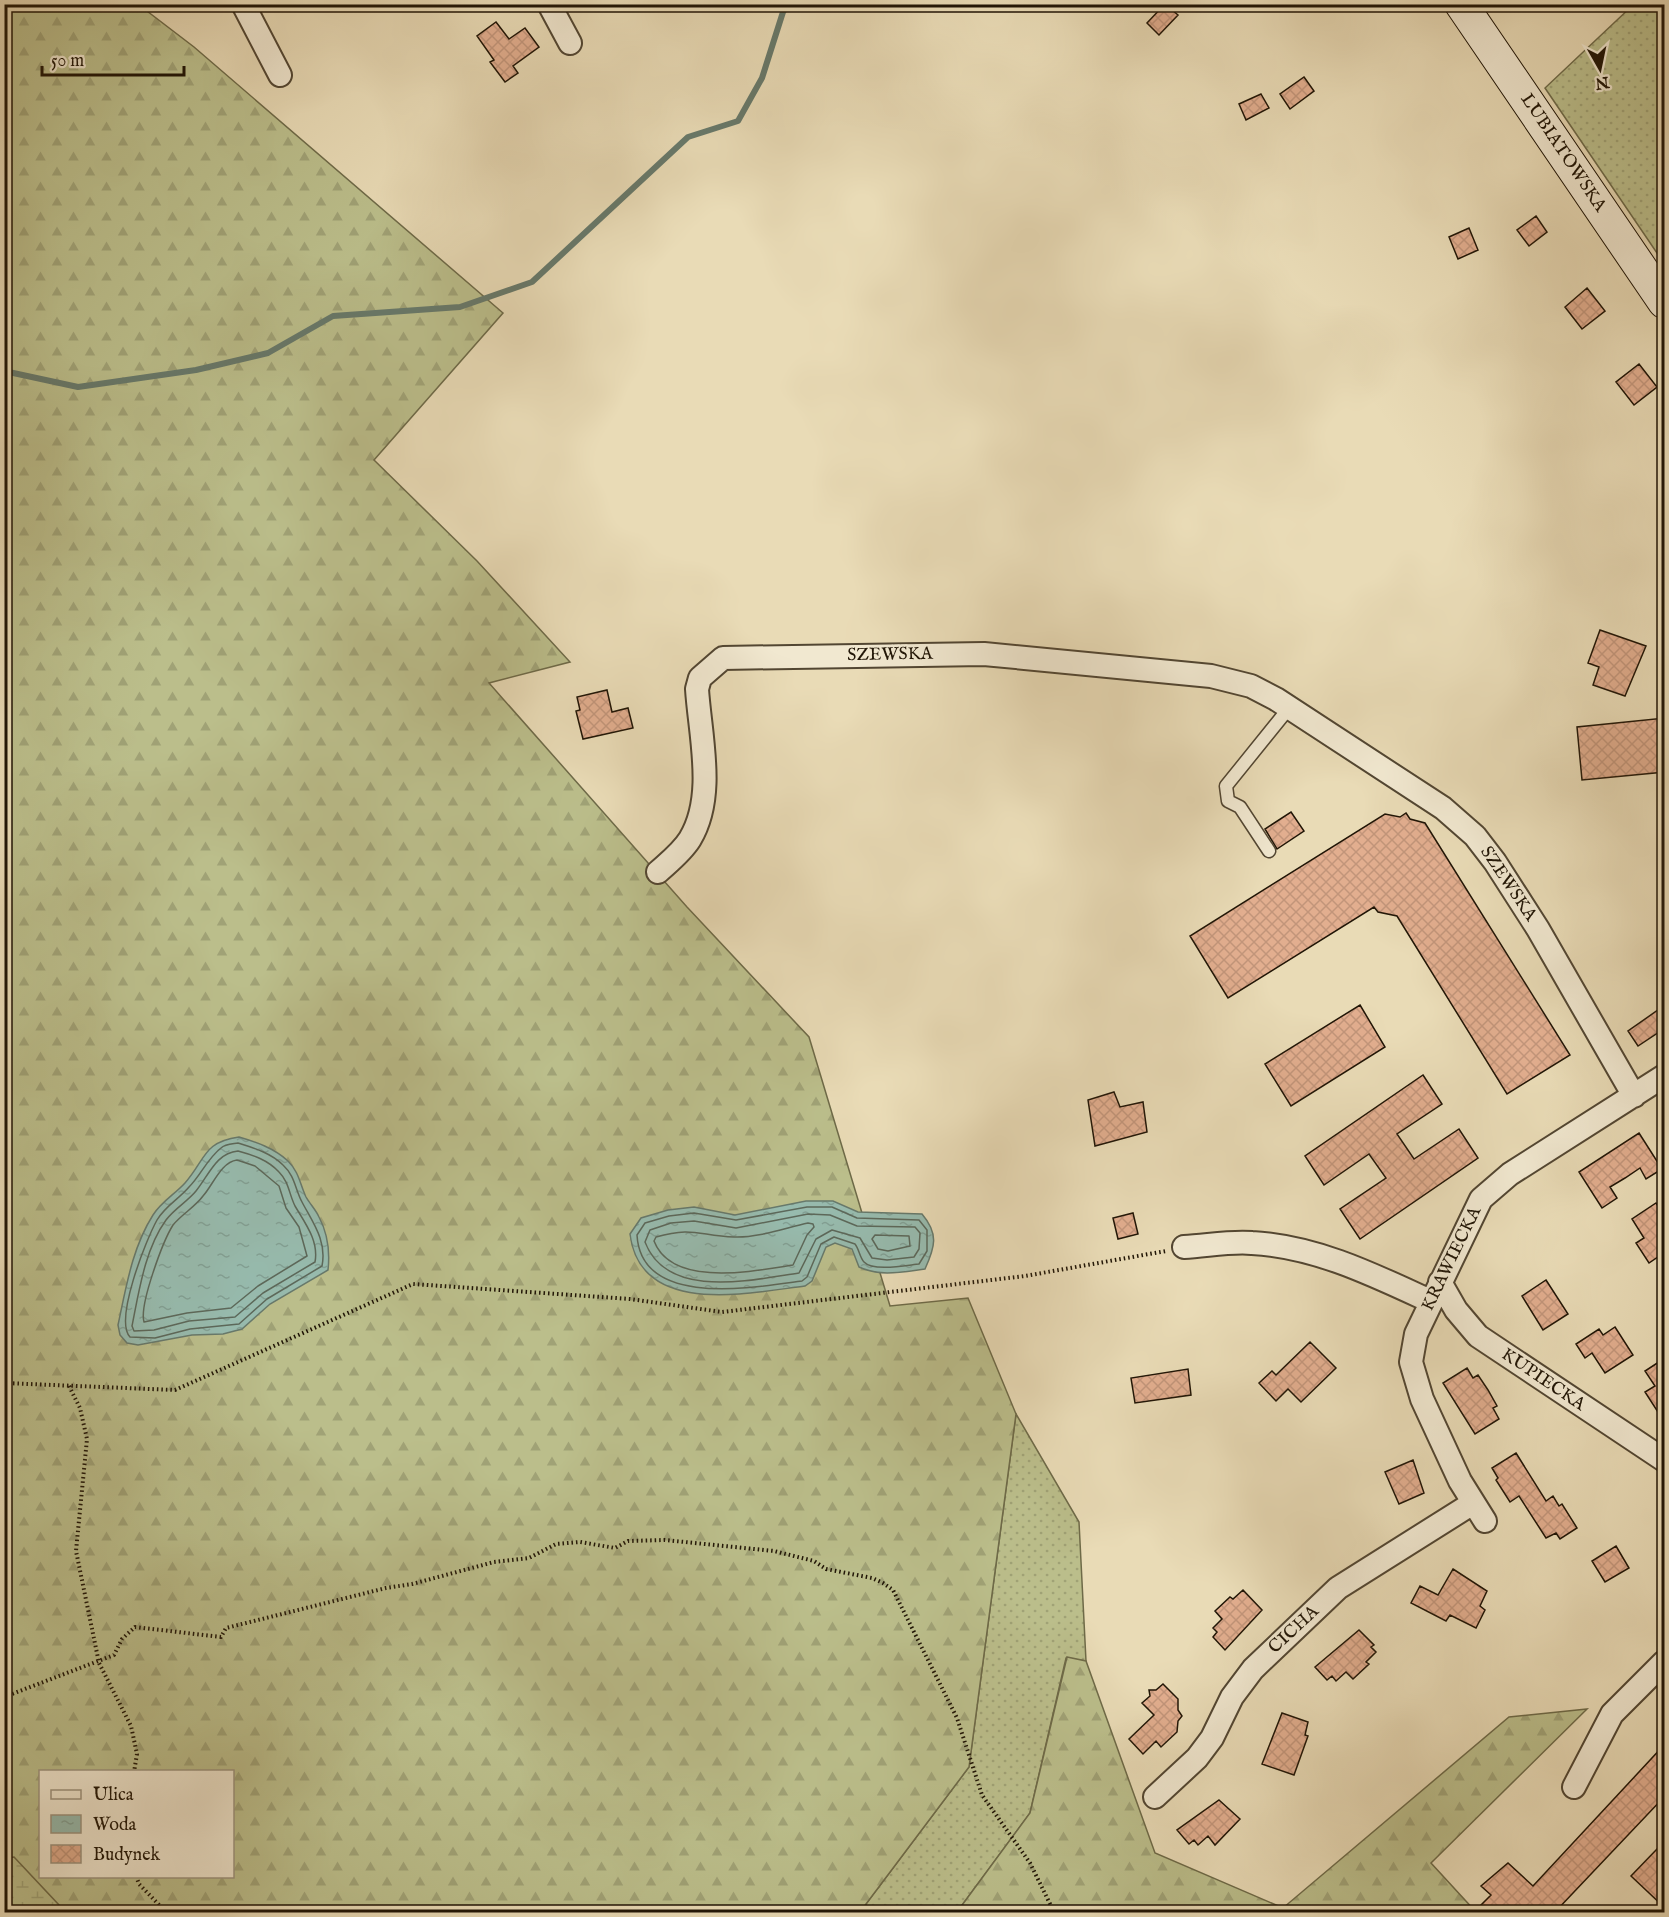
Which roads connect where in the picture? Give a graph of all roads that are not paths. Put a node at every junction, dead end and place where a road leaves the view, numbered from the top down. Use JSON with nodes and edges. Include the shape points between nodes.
{"nodes":[{"id":1,"x":243,"y":4,"type":"edge"},
{"id":2,"x":549,"y":4,"type":"edge"},
{"id":3,"x":1461,"y":4,"type":"edge"},
{"id":4,"x":570,"y":43,"type":"dead end"},
{"id":5,"x":280,"y":75,"type":"dead end"},
{"id":6,"x":1665,"y":302,"type":"edge"},
{"id":7,"x":1289,"y":708,"type":"junction"},
{"id":8,"x":1269,"y":851,"type":"dead end"},
{"id":9,"x":658,"y":872,"type":"dead end"},
{"id":10,"x":1662,"y":1083,"type":"edge"},
{"id":11,"x":1634,"y":1096,"type":"junction"},
{"id":12,"x":1184,"y":1247,"type":"road end"},
{"id":13,"x":1435,"y":1291,"type":"junction"},
{"id":14,"x":1665,"y":1460,"type":"edge"},
{"id":15,"x":1479,"y":1512,"type":"joint"},
{"id":16,"x":1665,"y":1662,"type":"edge"},
{"id":17,"x":1574,"y":1787,"type":"dead end"},
{"id":18,"x":1155,"y":1797,"type":"dead end"}],
"edges":[{"from":1,"to":5,"type":"street"},
{"from":2,"to":4,"type":"street"},
{"from":3,"to":6,"type":"street","name":"LUBIATOWSKA"},
{"from":7,"to":8,"type":"lane","via":[[1226,786],[1228,801],[1240,807]]},
{"from":7,"to":9,"type":"street","name":"SZEWSKA","via":[[1251,686],[1211,676],[1020,657],[951,653],[723,658],[700,678],[697,689],[705,782],[700,811],[690,838]]},
{"from":7,"to":11,"type":"street","name":"SZEWSKA","via":[[1443,808],[1475,836],[1538,929]]},
{"from":10,"to":11,"type":"street","name":"KRAWIECKA"},
{"from":11,"to":13,"type":"street","name":"KRAWIECKA","via":[[1481,1199]]},
{"from":12,"to":13,"type":"street","via":[[1251,1242],[1287,1246]]},
{"from":13,"to":14,"type":"street","name":"KUPIECKA","via":[[1478,1336]]},
{"from":13,"to":15,"type":"street","name":"KRAWIECKA","via":[[1416,1334],[1411,1362],[1422,1399],[1446,1452]]},
{"from":15,"to":18,"type":"street","name":"CICHA","via":[[1338,1588],[1253,1669],[1197,1758]]},
{"from":16,"to":17,"type":"street","via":[[1612,1714]]}]}
